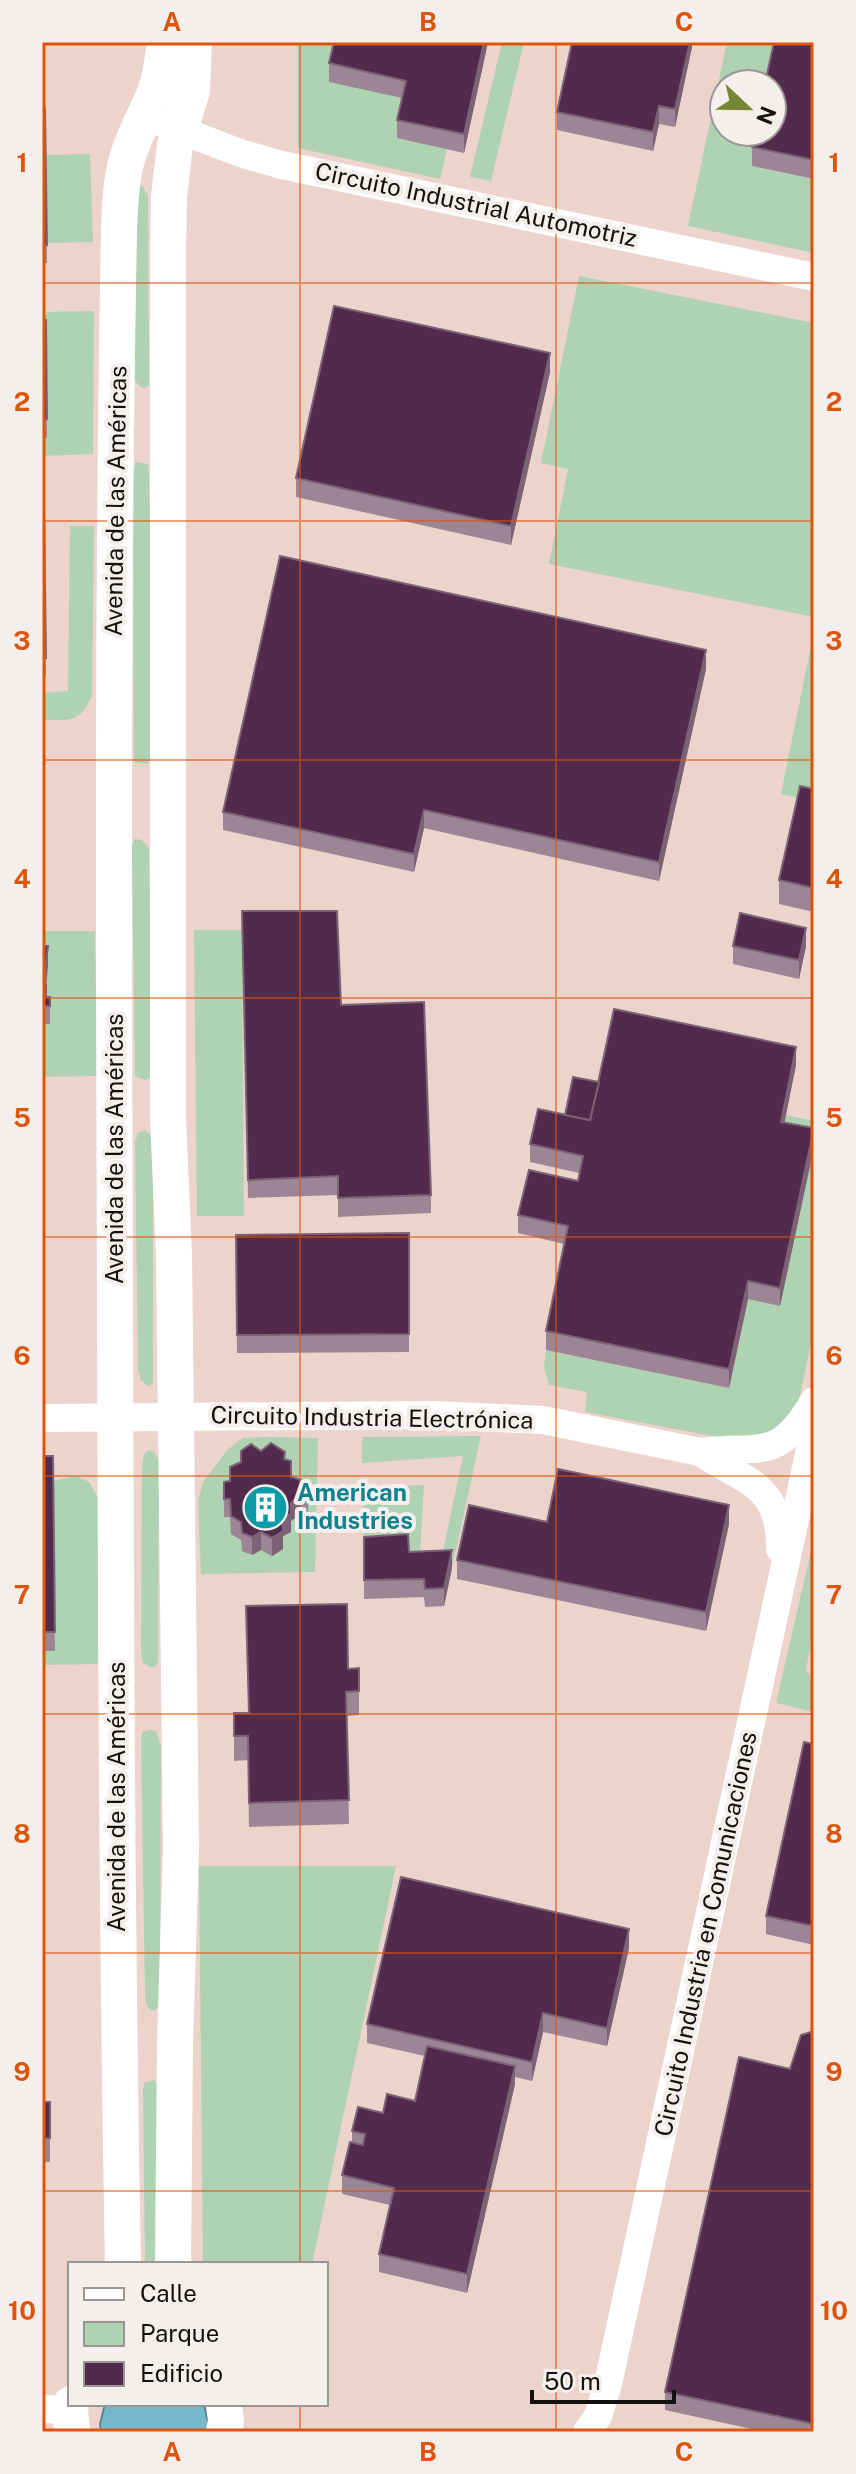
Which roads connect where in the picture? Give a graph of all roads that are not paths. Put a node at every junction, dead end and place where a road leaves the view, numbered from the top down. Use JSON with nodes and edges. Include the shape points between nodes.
{"nodes":[{"id":1,"x":165,"y":42,"type":"edge"},
{"id":2,"x":194,"y":42,"type":"edge"},
{"id":3,"x":143,"y":117,"type":"junction"},
{"id":4,"x":179,"y":128,"type":"junction"},
{"id":5,"x":814,"y":277,"type":"edge"},
{"id":6,"x":167,"y":420,"type":"junction"},
{"id":7,"x":117,"y":421,"type":"junction"},
{"id":8,"x":814,"y":1401,"type":"edge"},
{"id":9,"x":177,"y":1416,"type":"junction"},
{"id":10,"x":42,"y":1418,"type":"edge"},
{"id":11,"x":114,"y":1418,"type":"junction"},
{"id":12,"x":814,"y":1431,"type":"edge"},
{"id":13,"x":700,"y":1452,"type":"junction"},
{"id":14,"x":779,"y":1594,"type":"junction"},
{"id":15,"x":175,"y":2043,"type":"junction"},
{"id":16,"x":118,"y":2045,"type":"junction"},
{"id":17,"x":123,"y":2262,"type":"edge"},
{"id":18,"x":173,"y":2262,"type":"edge"},
{"id":19,"x":224,"y":2406,"type":"edge"},
{"id":20,"x":224,"y":2432,"type":"edge"},
{"id":21,"x":587,"y":2432,"type":"edge"}],
"edges":[{"from":1,"to":3,"type":"main road","name":"Avenida de las Américas","via":[[155,92]]},
{"from":2,"to":4,"type":"main road","name":"Avenida de las Américas","via":[[192,91]]},
{"from":3,"to":4,"type":"street","name":"Circuito Industrial Automotriz"},
{"from":3,"to":7,"type":"main road","name":"Avenida de las Américas","via":[[120,195]]},
{"from":4,"to":5,"type":"street","name":"Circuito Industrial Automotriz","via":[[282,165]]},
{"from":4,"to":6,"type":"main road","name":"Avenida de las Américas","via":[[169,197]]},
{"from":6,"to":7,"type":"main road"},
{"from":6,"to":9,"type":"main road","name":"Avenida de las Américas","via":[[168,1118]]},
{"from":7,"to":11,"type":"main road","name":"Avenida de las Américas"},
{"from":8,"to":13,"type":"street","name":"Circuito Industria Electrónica","via":[[777,1443],[757,1450]]},
{"from":9,"to":11,"type":"street","name":"Circuito Industria Electrónica"},
{"from":9,"to":13,"type":"street","name":"Circuito Industria Electrónica","via":[[543,1420]]},
{"from":9,"to":15,"type":"main road","name":"Avenida de las Américas","via":[[181,1849]]},
{"from":10,"to":11,"type":"street","name":"Circuito Industria Electrónica"},
{"from":11,"to":16,"type":"main road","name":"Avenida de las Américas"},
{"from":12,"to":14,"type":"street","name":"Circuito Industria en Comunicaciones"},
{"from":13,"to":14,"type":"street","name":"Circuito Industria Electrónica","via":[[767,1496],[780,1529]]},
{"from":14,"to":21,"type":"street","name":"Circuito Industria en Comunicaciones","via":[[608,2384]]},
{"from":15,"to":16,"type":"main road"},
{"from":15,"to":18,"type":"main road","name":"Avenida de las Américas"},
{"from":16,"to":17,"type":"main road","name":"Avenida de las Américas"},
{"from":19,"to":20,"type":"main road"}]}
